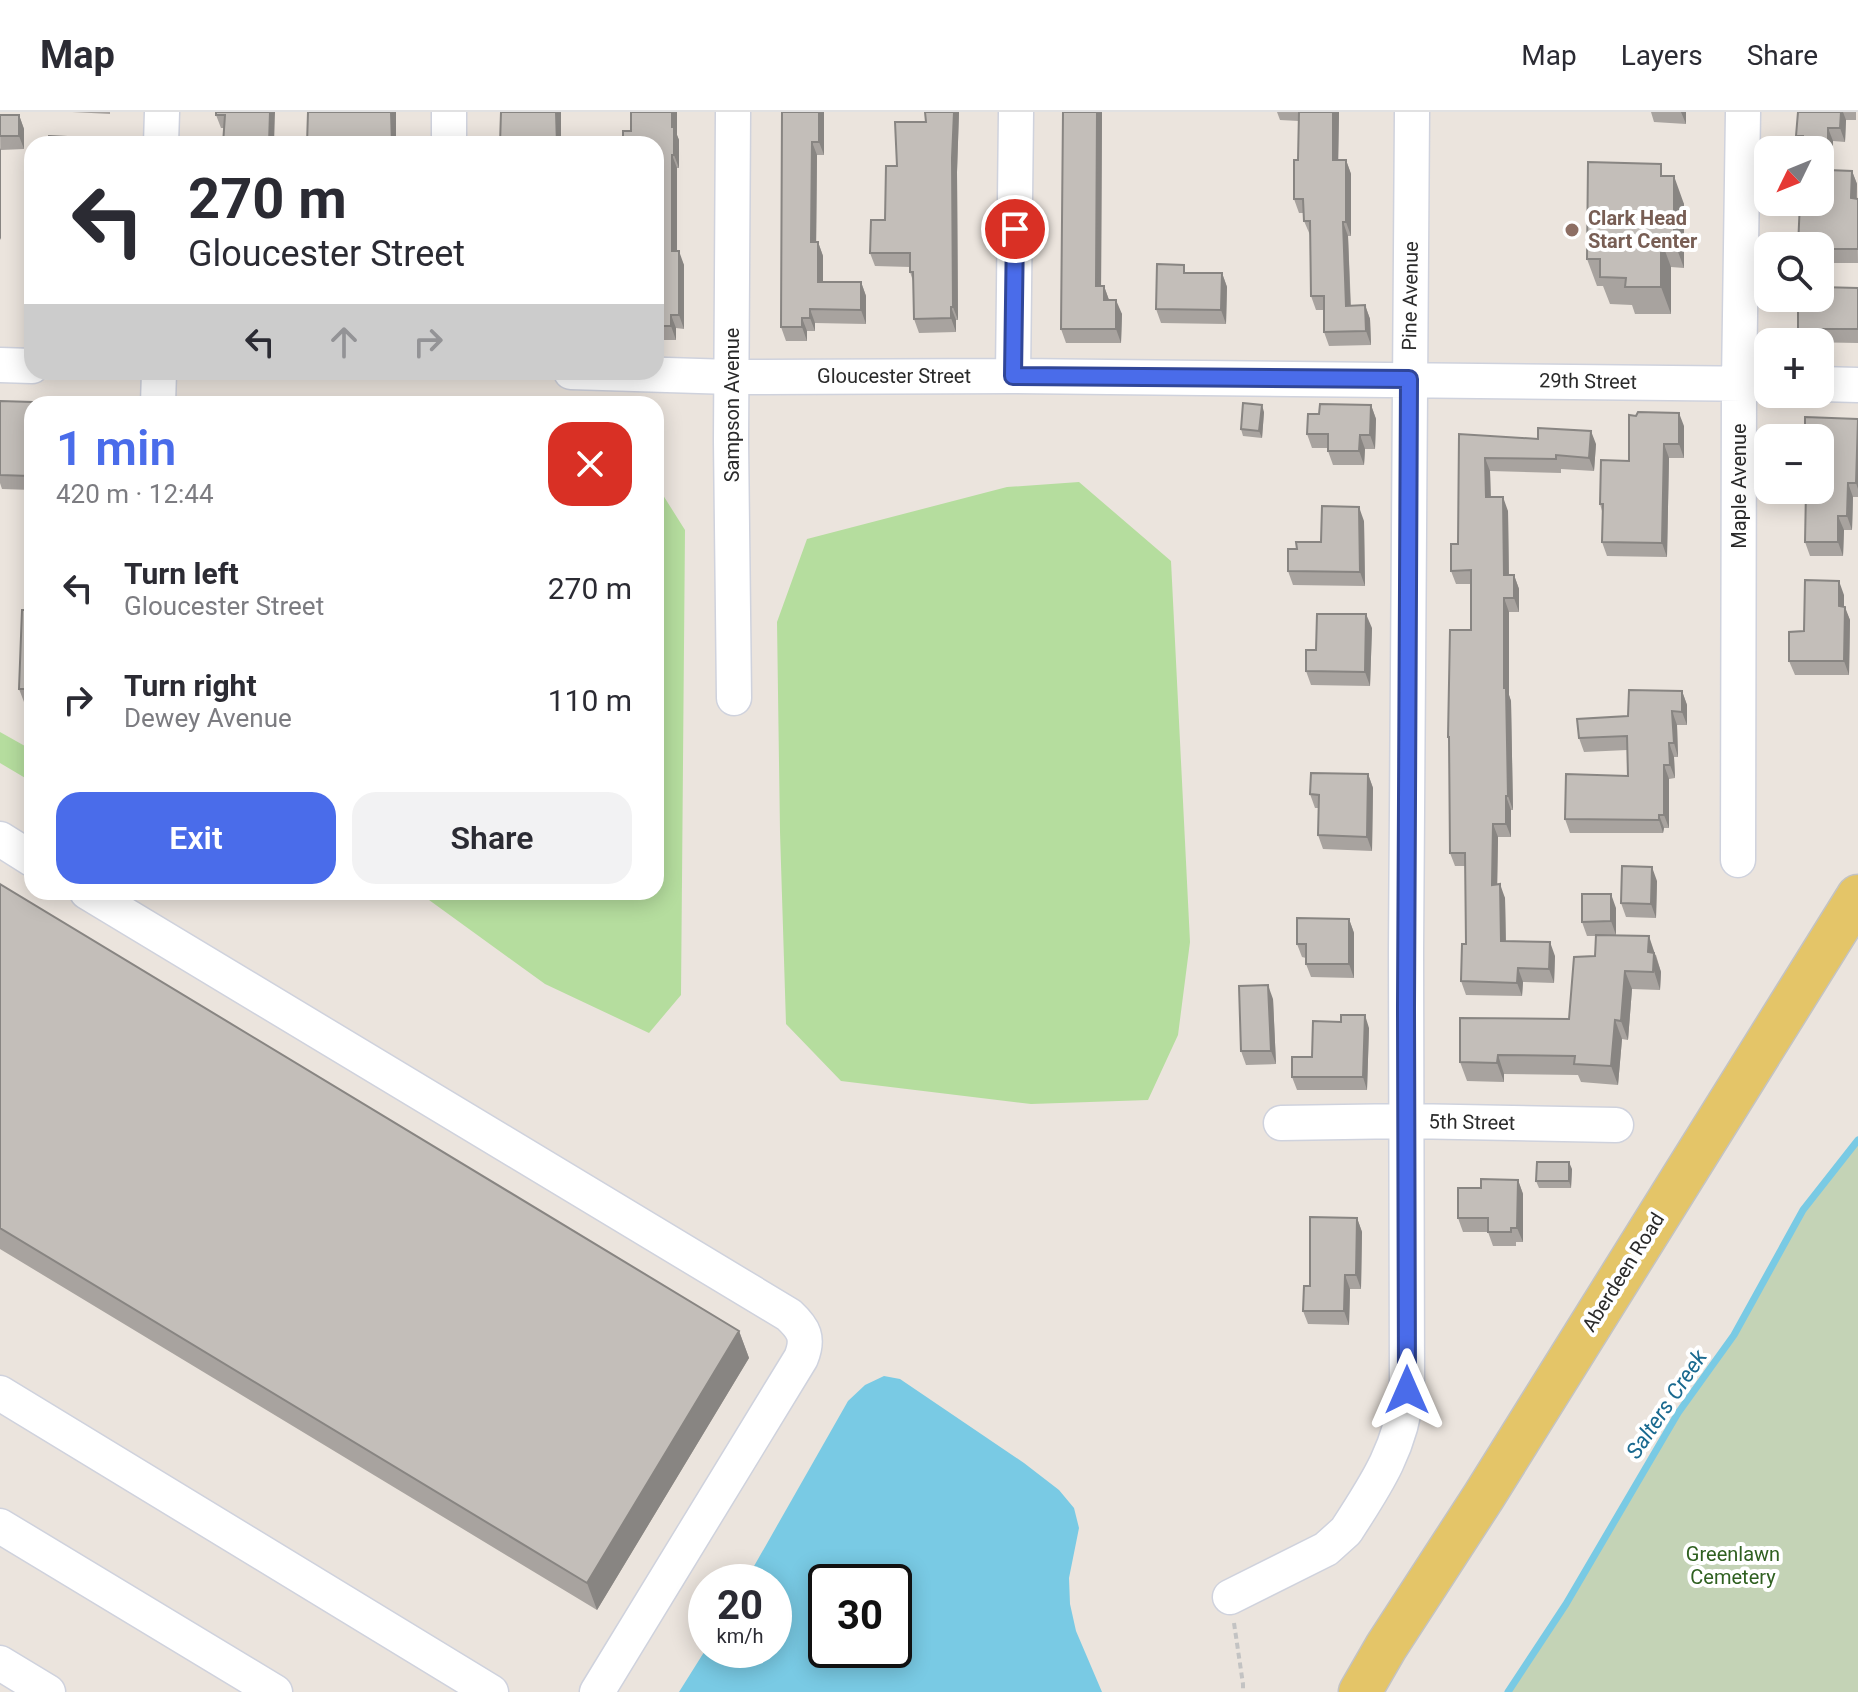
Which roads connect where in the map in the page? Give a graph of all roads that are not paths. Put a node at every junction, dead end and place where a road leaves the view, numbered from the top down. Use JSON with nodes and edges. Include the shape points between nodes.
{"nodes":[{"id":1,"x":162,"y":112,"type":"edge"},
{"id":2,"x":449,"y":112,"type":"edge"},
{"id":3,"x":733,"y":112,"type":"edge"},
{"id":4,"x":1016,"y":112,"type":"edge"},
{"id":5,"x":1412,"y":112,"type":"edge"},
{"id":6,"x":1743,"y":112,"type":"edge"},
{"id":7,"x":161,"y":136,"type":"edge"},
{"id":8,"x":449,"y":136,"type":"edge"},
{"id":9,"x":0,"y":365,"type":"edge"},
{"id":10,"x":24,"y":366,"type":"edge"},
{"id":11,"x":664,"y":375,"type":"edge"},
{"id":12,"x":1013,"y":376,"type":"junction"},
{"id":13,"x":731,"y":377,"type":"junction"},
{"id":14,"x":1409,"y":379,"type":"junction"},
{"id":15,"x":1754,"y":383,"type":"edge"},
{"id":16,"x":1834,"y":384,"type":"edge"},
{"id":17,"x":1858,"y":385,"type":"edge"},
{"id":18,"x":734,"y":698,"type":"dead end"},
{"id":19,"x":0,"y":839,"type":"edge"},
{"id":20,"x":24,"y":854,"type":"edge"},
{"id":21,"x":1738,"y":860,"type":"dead end"},
{"id":22,"x":1858,"y":896,"type":"edge"},
{"id":23,"x":100,"y":900,"type":"edge"},
{"id":24,"x":1406,"y":1121,"type":"junction"},
{"id":25,"x":1281,"y":1123,"type":"dead end"},
{"id":26,"x":1616,"y":1125,"type":"dead end"},
{"id":27,"x":0,"y":1393,"type":"edge"},
{"id":28,"x":0,"y":1526,"type":"edge"},
{"id":29,"x":1230,"y":1597,"type":"road end"},
{"id":30,"x":1386,"y":1647,"type":"junction"},
{"id":31,"x":0,"y":1663,"type":"edge"},
{"id":32,"x":48,"y":1692,"type":"edge"},
{"id":33,"x":275,"y":1692,"type":"edge"},
{"id":34,"x":491,"y":1692,"type":"edge"},
{"id":35,"x":597,"y":1692,"type":"edge"},
{"id":36,"x":1351,"y":1692,"type":"edge"},
{"id":37,"x":1360,"y":1692,"type":"edge"}],
"edges":[{"from":1,"to":7,"type":"street"},
{"from":2,"to":8,"type":"street"},
{"from":3,"to":13,"type":"street","name":"Sampson Avenue"},
{"from":4,"to":12,"type":"street"},
{"from":5,"to":14,"type":"street","name":"Pine Avenue"},
{"from":6,"to":15,"type":"street","name":"Maple Avenue"},
{"from":9,"to":10,"type":"street"},
{"from":11,"to":13,"type":"street","name":"Gloucester Street"},
{"from":12,"to":13,"type":"street","name":"Gloucester Street"},
{"from":12,"to":14,"type":"street","name":"Gloucester Street"},
{"from":13,"to":18,"type":"street","name":"Sampson Avenue"},
{"from":14,"to":15,"type":"street","name":"29th Street"},
{"from":14,"to":24,"type":"street","name":"Pine Avenue"},
{"from":15,"to":21,"type":"street","name":"Maple Avenue"},
{"from":16,"to":17,"type":"street"},
{"from":19,"to":20,"type":"street"},
{"from":22,"to":30,"type":"main road","name":"Aberdeen Road"},
{"from":23,"to":35,"type":"street","via":[[798,1324],[806,1347],[801,1358]]},
{"from":24,"to":25,"type":"street","name":"5th Street"},
{"from":24,"to":26,"type":"street","name":"5th Street"},
{"from":24,"to":29,"type":"street","name":"Pine Avenue","via":[[1407,1390],[1397,1440],[1373,1489],[1336,1541]]},
{"from":27,"to":34,"type":"street"},
{"from":28,"to":33,"type":"street"},
{"from":30,"to":36,"type":"main road","name":"Aberdeen Road"},
{"from":30,"to":37,"type":"main road","name":"Aberdeen Road"},
{"from":31,"to":32,"type":"street"}]}
